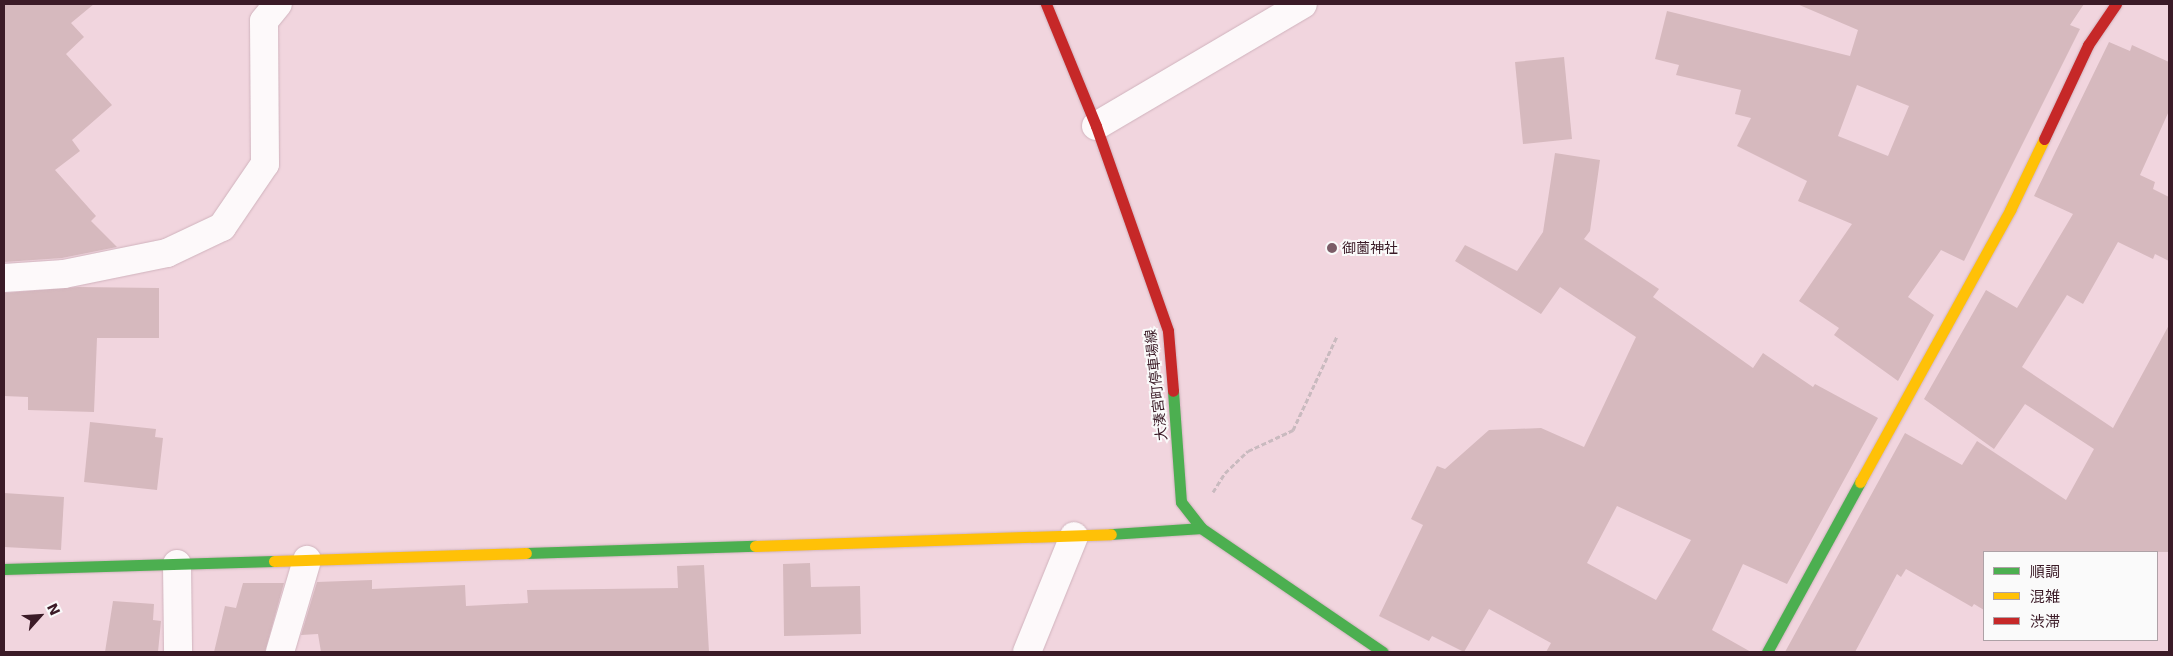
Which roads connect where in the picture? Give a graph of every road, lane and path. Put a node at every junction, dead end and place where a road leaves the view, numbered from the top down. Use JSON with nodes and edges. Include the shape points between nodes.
{"nodes":[{"id":1,"x":278,"y":4,"type":"edge"},
{"id":2,"x":1046,"y":4,"type":"edge"},
{"id":3,"x":1303,"y":4,"type":"edge"},
{"id":4,"x":2116,"y":4,"type":"edge"},
{"id":5,"x":1096,"y":126,"type":"junction"},
{"id":6,"x":4,"y":278,"type":"edge"},
{"id":7,"x":1337,"y":336,"type":"dead end"},
{"id":8,"x":1198,"y":524,"type":"junction"},
{"id":9,"x":1074,"y":536,"type":"junction"},
{"id":10,"x":307,"y":560,"type":"junction"},
{"id":11,"x":177,"y":564,"type":"junction"},
{"id":12,"x":4,"y":569,"type":"edge"},
{"id":13,"x":178,"y":652,"type":"edge"},
{"id":14,"x":280,"y":652,"type":"edge"},
{"id":15,"x":1027,"y":652,"type":"edge"},
{"id":16,"x":1383,"y":652,"type":"edge"},
{"id":17,"x":1767,"y":652,"type":"edge"}],
"edges":[{"from":1,"to":6,"type":"street","via":[[264,21],[265,164],[222,227],[167,252],[64,274]]},
{"from":2,"to":5,"type":"street","name":"大湊宮町停車場線"},
{"from":3,"to":5,"type":"street"},
{"from":4,"to":17,"type":"street","via":[[2088,45],[2010,210]]},
{"from":5,"to":8,"type":"street","name":"大湊宮町停車場線","via":[[1168,330],[1182,502]]},
{"from":7,"to":8,"type":"path","via":[[1293,430],[1248,451],[1225,473]]},
{"from":8,"to":9,"type":"street"},
{"from":8,"to":16,"type":"street","name":"大湊宮町停車場線"},
{"from":9,"to":10,"type":"street"},
{"from":9,"to":15,"type":"street"},
{"from":10,"to":11,"type":"street"},
{"from":10,"to":14,"type":"street"},
{"from":11,"to":12,"type":"street"},
{"from":11,"to":13,"type":"street"}]}
